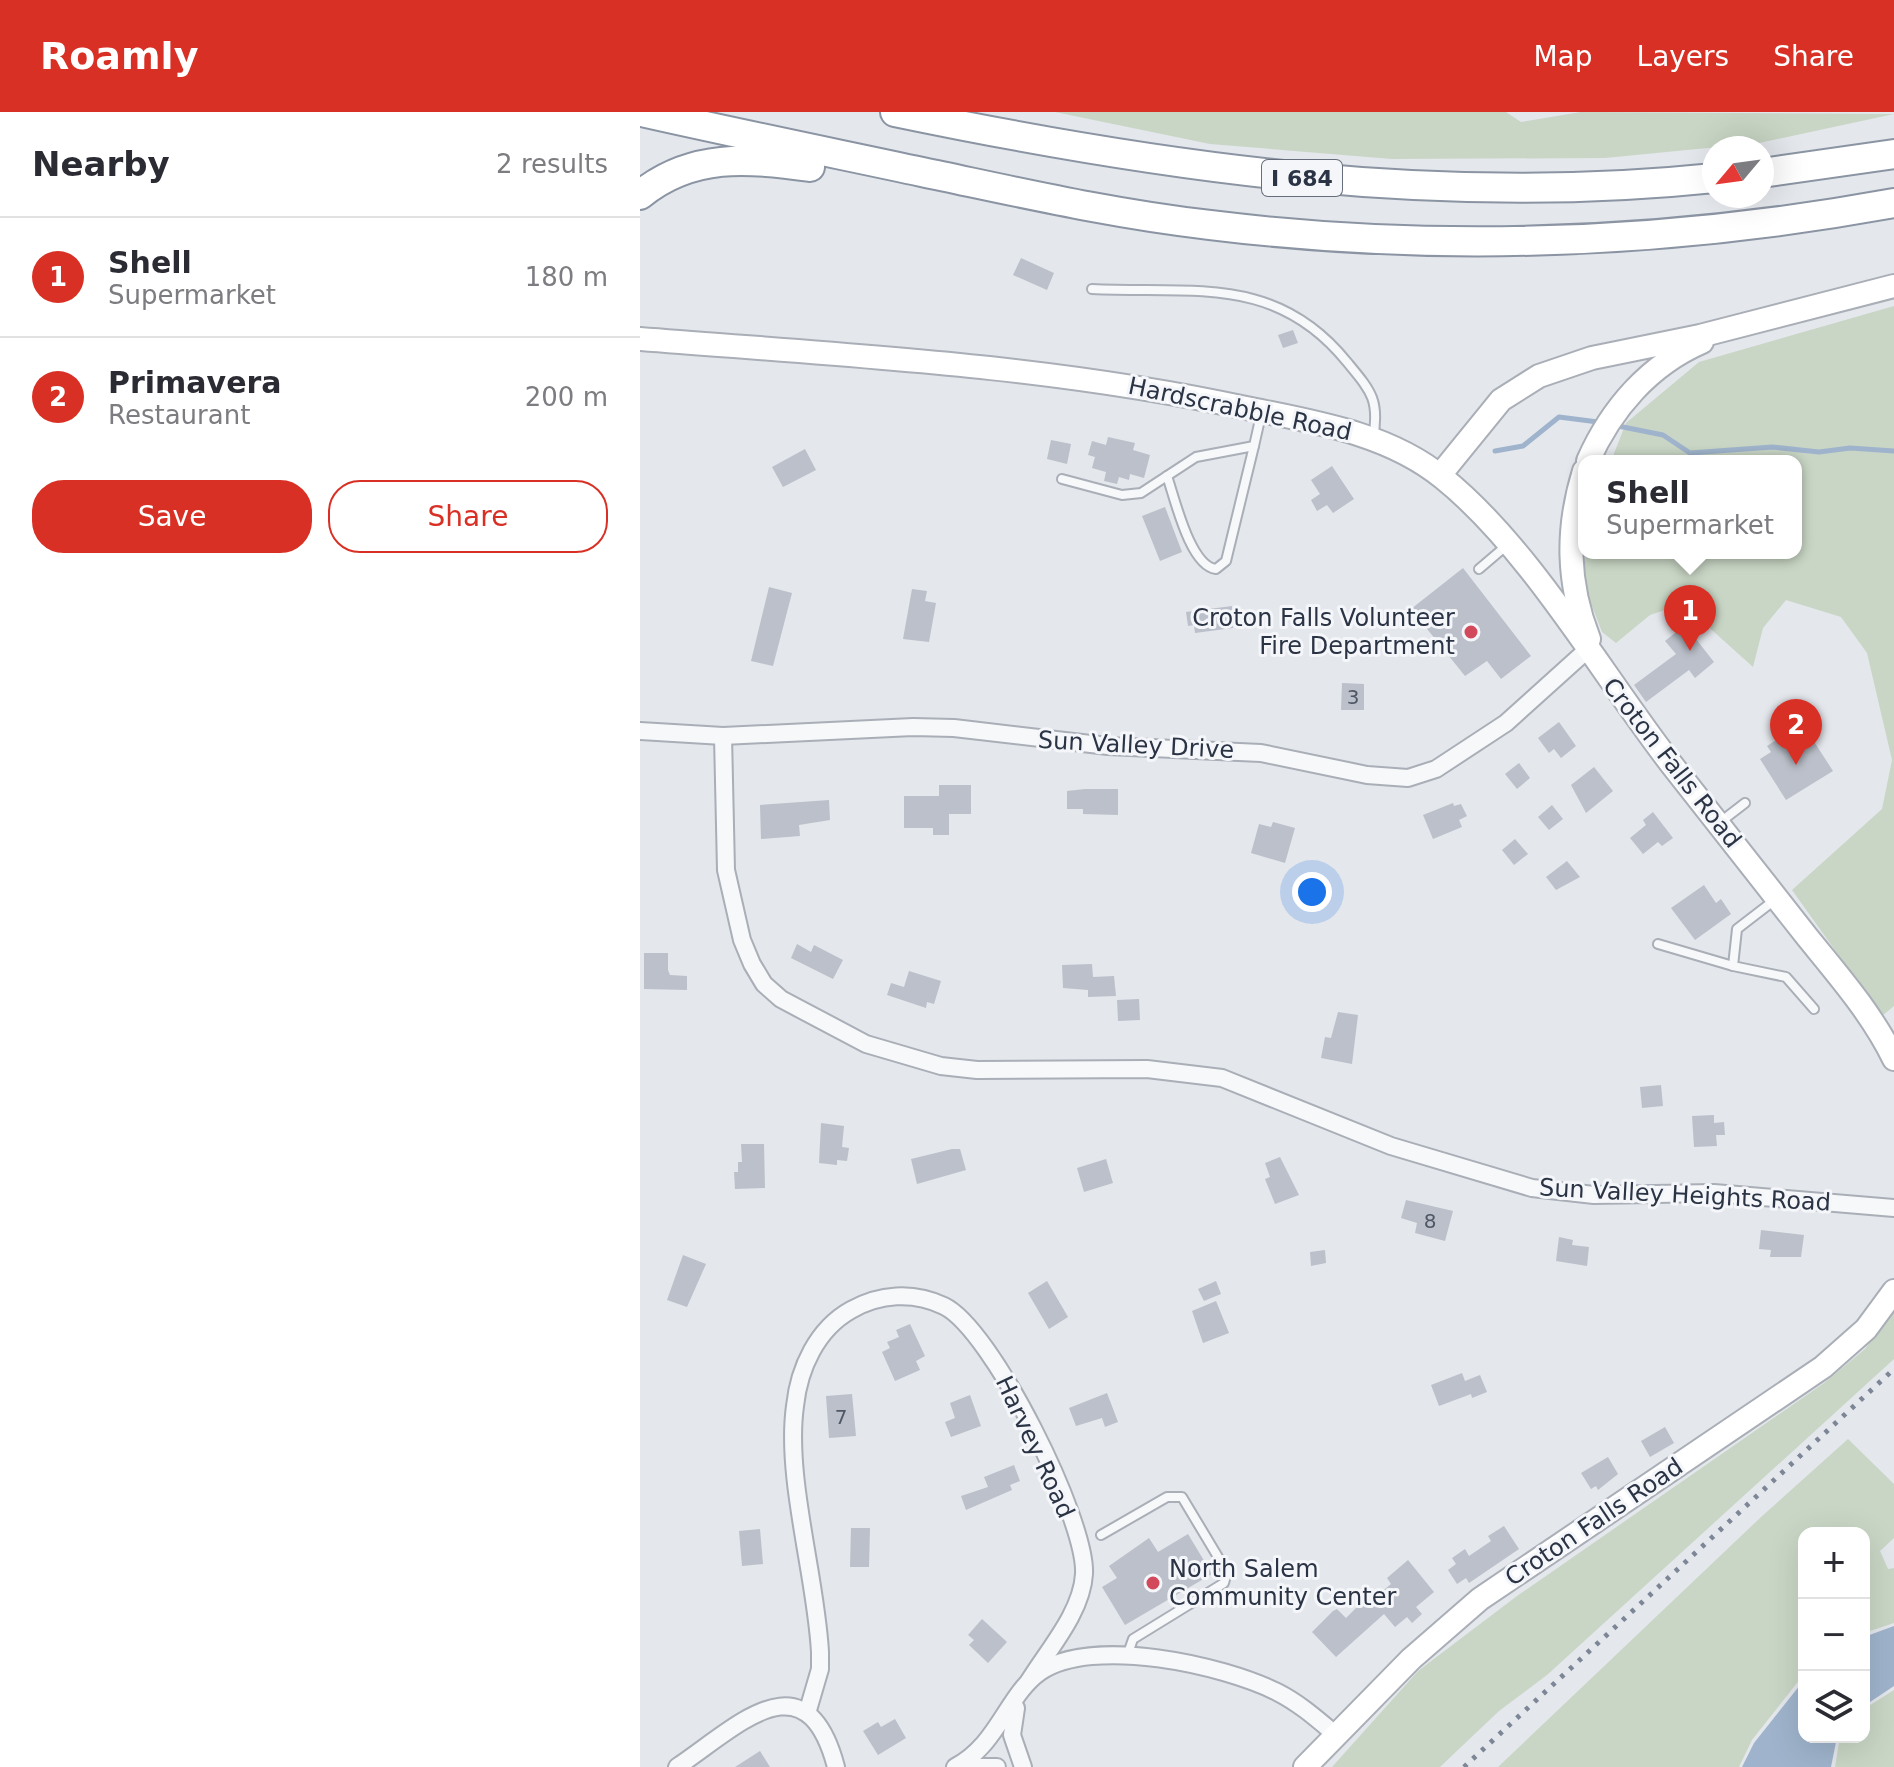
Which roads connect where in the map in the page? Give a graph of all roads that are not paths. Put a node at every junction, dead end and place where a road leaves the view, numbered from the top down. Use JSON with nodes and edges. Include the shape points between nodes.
{"nodes":[{"id":1,"x":642,"y":112,"type":"edge"},
{"id":2,"x":895,"y":112,"type":"edge"},
{"id":3,"x":1894,"y":154,"type":"edge"},
{"id":4,"x":919,"y":171,"type":"junction"},
{"id":5,"x":1774,"y":171,"type":"edge"},
{"id":6,"x":1702,"y":179,"type":"edge"},
{"id":7,"x":640,"y":195,"type":"edge"},
{"id":8,"x":1894,"y":203,"type":"edge"},
{"id":9,"x":1894,"y":286,"type":"edge"},
{"id":10,"x":1092,"y":289,"type":"dead end"},
{"id":11,"x":1782,"y":315,"type":"junction"},
{"id":12,"x":640,"y":339,"type":"edge"},
{"id":13,"x":1262,"y":411,"type":"junction"},
{"id":14,"x":1372,"y":440,"type":"junction"},
{"id":15,"x":1254,"y":446,"type":"junction"},
{"id":16,"x":1592,"y":455,"type":"edge"},
{"id":17,"x":1440,"y":475,"type":"junction"},
{"id":18,"x":1167,"y":476,"type":"junction"},
{"id":19,"x":1062,"y":479,"type":"dead end"},
{"id":20,"x":1578,"y":496,"type":"edge"},
{"id":21,"x":1508,"y":544,"type":"junction"},
{"id":22,"x":1479,"y":569,"type":"dead end"},
{"id":23,"x":1587,"y":650,"type":"junction"},
{"id":24,"x":1608,"y":680,"type":"junction"},
{"id":25,"x":640,"y":731,"type":"edge"},
{"id":26,"x":723,"y":736,"type":"junction"},
{"id":27,"x":1745,"y":803,"type":"dead end"},
{"id":28,"x":1718,"y":824,"type":"junction"},
{"id":29,"x":1777,"y":898,"type":"junction"},
{"id":30,"x":1658,"y":944,"type":"dead end"},
{"id":31,"x":1733,"y":966,"type":"junction"},
{"id":32,"x":1814,"y":1009,"type":"dead end"},
{"id":33,"x":1894,"y":1059,"type":"edge"},
{"id":34,"x":1894,"y":1208,"type":"edge"},
{"id":35,"x":1894,"y":1291,"type":"edge"},
{"id":36,"x":1101,"y":1535,"type":"dead end"},
{"id":37,"x":1127,"y":1656,"type":"junction"},
{"id":38,"x":1029,"y":1681,"type":"junction"},
{"id":39,"x":1018,"y":1698,"type":"junction"},
{"id":40,"x":808,"y":1710,"type":"junction"},
{"id":41,"x":1336,"y":1735,"type":"junction"},
{"id":42,"x":677,"y":1767,"type":"edge"},
{"id":43,"x":836,"y":1767,"type":"edge"},
{"id":44,"x":955,"y":1767,"type":"edge"},
{"id":45,"x":963,"y":1767,"type":"edge"},
{"id":46,"x":997,"y":1767,"type":"edge"},
{"id":47,"x":1023,"y":1767,"type":"edge"},
{"id":48,"x":1305,"y":1767,"type":"edge"}],
"edges":[{"from":1,"to":4,"type":"highway","number":"I 684"},
{"from":2,"to":6,"type":"highway","number":"I 684","via":[[1161,161],[1335,181],[1514,188]]},
{"from":3,"to":5,"type":"highway"},
{"from":4,"to":7,"type":"highway","via":[[870,178],[738,159],[685,168]]},
{"from":4,"to":8,"type":"highway","number":"I 684","via":[[1148,217],[1394,240],[1518,241],[1639,234]]},
{"from":9,"to":11,"type":"main road"},
{"from":10,"to":14,"type":"lane","via":[[1267,300],[1332,344],[1366,386],[1377,415]]},
{"from":11,"to":16,"type":"main road","via":[[1695,345],[1656,370],[1621,405]]},
{"from":11,"to":17,"type":"main road","via":[[1592,358],[1539,376],[1501,400]]},
{"from":12,"to":13,"type":"main road","name":"Hardscrabble Road","via":[[1027,371]]},
{"from":13,"to":14,"type":"main road","name":"Hardscrabble Road"},
{"from":13,"to":15,"type":"lane"},
{"from":14,"to":17,"type":"main road","name":"Hardscrabble Road"},
{"from":15,"to":18,"type":"lane","via":[[1196,457]]},
{"from":15,"to":18,"type":"lane","via":[[1226,561],[1216,569],[1204,565],[1194,550]]},
{"from":17,"to":21,"type":"main road","name":"Croton Falls Road"},
{"from":18,"to":19,"type":"lane","via":[[1141,493],[1122,495]]},
{"from":20,"to":24,"type":"main road","via":[[1571,577],[1584,627]]},
{"from":21,"to":22,"type":"lane"},
{"from":21,"to":23,"type":"main road","name":"Croton Falls Road"},
{"from":23,"to":24,"type":"main road","name":"Croton Falls Road"},
{"from":23,"to":26,"type":"street","name":"Sun Valley Drive","via":[[1506,723],[1436,769],[1408,778],[1261,753],[1108,746],[954,728]]},
{"from":24,"to":28,"type":"main road","name":"Croton Falls Road"},
{"from":25,"to":26,"type":"street","name":"Sun Valley Drive"},
{"from":26,"to":34,"type":"street","name":"Sun Valley Heights Road","via":[[726,870],[752,964],[781,999],[866,1044],[941,1066],[977,1070],[1147,1069],[1222,1078],[1391,1146],[1532,1188],[1594,1195],[1714,1193]]},
{"from":27,"to":28,"type":"lane"},
{"from":28,"to":29,"type":"main road","name":"Croton Falls Road"},
{"from":29,"to":31,"type":"lane","via":[[1737,929]]},
{"from":29,"to":33,"type":"main road","name":"Croton Falls Road","via":[[1853,995]]},
{"from":30,"to":31,"type":"lane"},
{"from":31,"to":32,"type":"lane","via":[[1786,977]]},
{"from":35,"to":41,"type":"main road","name":"Croton Falls Road","via":[[1866,1329],[1823,1367],[1480,1599]]},
{"from":36,"to":37,"type":"lane","via":[[1167,1497],[1182,1497],[1227,1572],[1224,1583],[1133,1639]]},
{"from":37,"to":38,"type":"street","via":[[1062,1662]]},
{"from":37,"to":41,"type":"street","via":[[1180,1663],[1273,1690]]},
{"from":38,"to":39,"type":"street","name":"Harvey Road"},
{"from":38,"to":40,"type":"street","name":"Harvey Road","via":[[1082,1589],[1081,1553],[1015,1395],[974,1333],[944,1306],[904,1295],[846,1312],[817,1341],[794,1406],[795,1454],[820,1652]]},
{"from":39,"to":44,"type":"street","name":"Harvey Road","via":[[988,1740]]},
{"from":39,"to":47,"type":"street","via":[[1012,1735]]},
{"from":40,"to":42,"type":"street","via":[[776,1706]]},
{"from":40,"to":43,"type":"street"},
{"from":41,"to":48,"type":"main road","name":"Croton Falls Road"},
{"from":45,"to":46,"type":"street"}]}
